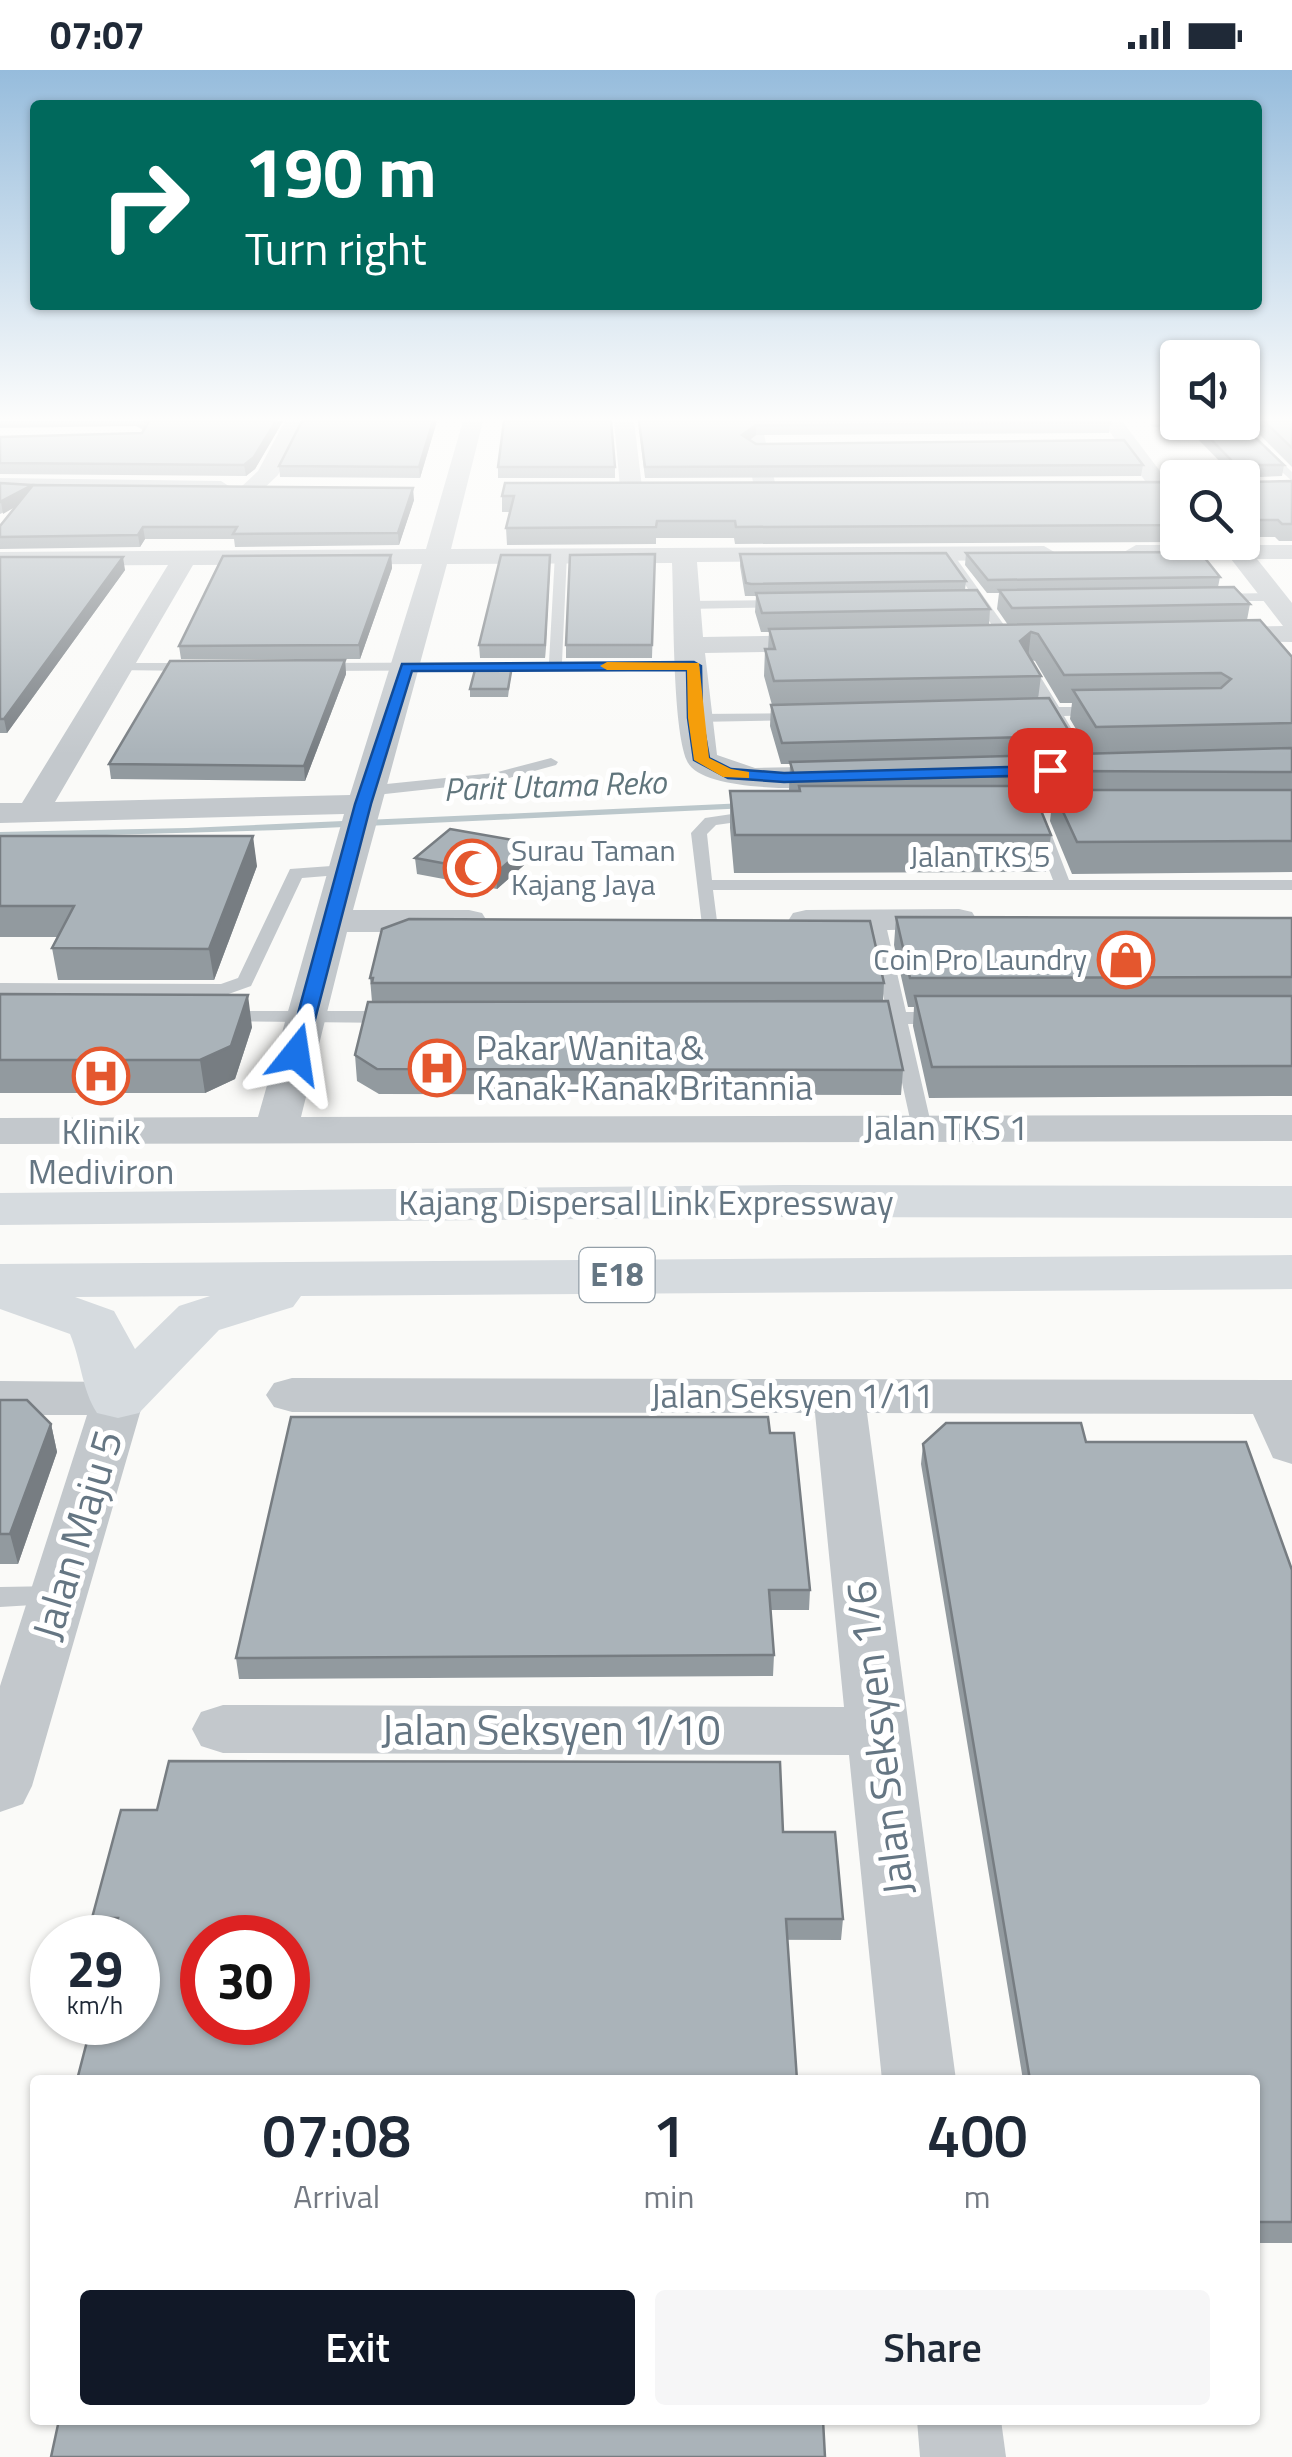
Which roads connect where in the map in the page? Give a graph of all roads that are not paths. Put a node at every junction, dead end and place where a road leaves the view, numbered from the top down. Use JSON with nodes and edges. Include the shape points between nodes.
{"nodes":[{"id":1,"x":439,"y":532,"type":"edge"},
{"id":2,"x":1064,"y":552,"type":"edge"},
{"id":3,"x":1102,"y":552,"type":"edge"},
{"id":4,"x":1160,"y":552,"type":"edge"},
{"id":5,"x":1260,"y":552,"type":"edge"},
{"id":6,"x":1292,"y":552,"type":"edge"},
{"id":7,"x":684,"y":553,"type":"junction"},
{"id":8,"x":947,"y":553,"type":"junction"},
{"id":9,"x":561,"y":554,"type":"junction"},
{"id":10,"x":436,"y":555,"type":"junction"},
{"id":11,"x":186,"y":556,"type":"junction"},
{"id":12,"x":11,"y":558,"type":"edge"},
{"id":13,"x":1244,"y":560,"type":"edge"},
{"id":14,"x":1274,"y":597,"type":"junction"},
{"id":15,"x":1196,"y":598,"type":"edge"},
{"id":16,"x":982,"y":601,"type":"junction"},
{"id":17,"x":1001,"y":601,"type":"edge"},
{"id":18,"x":962,"y":602,"type":"edge"},
{"id":19,"x":806,"y":604,"type":"edge"},
{"id":20,"x":688,"y":606,"type":"junction"},
{"id":21,"x":1292,"y":620,"type":"edge"},
{"id":22,"x":1292,"y":634,"type":"edge"},
{"id":23,"x":1292,"y":648,"type":"edge"},
{"id":24,"x":858,"y":655,"type":"edge"},
{"id":25,"x":694,"y":660,"type":"junction"},
{"id":26,"x":214,"y":667,"type":"edge"},
{"id":27,"x":310,"y":667,"type":"edge"},
{"id":28,"x":407,"y":667,"type":"junction"},
{"id":29,"x":555,"y":667,"type":"junction"},
{"id":30,"x":118,"y":668,"type":"junction"},
{"id":31,"x":1125,"y":710,"type":"edge"},
{"id":32,"x":1013,"y":712,"type":"edge"},
{"id":33,"x":1052,"y":712,"type":"junction"},
{"id":34,"x":814,"y":716,"type":"edge"},
{"id":35,"x":695,"y":718,"type":"junction"},
{"id":36,"x":551,"y":762,"type":"dead end"},
{"id":37,"x":1126,"y":768,"type":"edge"},
{"id":38,"x":1088,"y":769,"type":"junction"},
{"id":39,"x":1050,"y":770,"type":"edge"},
{"id":40,"x":879,"y":775,"type":"edge"},
{"id":41,"x":362,"y":808,"type":"junction"},
{"id":42,"x":16,"y":813,"type":"edge"},
{"id":43,"x":772,"y":814,"type":"edge"},
{"id":44,"x":1016,"y":816,"type":"edge"},
{"id":45,"x":346,"y":870,"type":"junction"},
{"id":46,"x":704,"y":884,"type":"junction"},
{"id":47,"x":1063,"y":884,"type":"junction"},
{"id":48,"x":1292,"y":885,"type":"edge"},
{"id":49,"x":1292,"y":918,"type":"edge"},
{"id":50,"x":994,"y":920,"type":"edge"},
{"id":51,"x":1034,"y":920,"type":"edge"},
{"id":52,"x":332,"y":921,"type":"junction"},
{"id":53,"x":510,"y":921,"type":"edge"},
{"id":54,"x":668,"y":921,"type":"edge"},
{"id":55,"x":708,"y":921,"type":"junction"},
{"id":56,"x":876,"y":921,"type":"junction"},
{"id":57,"x":0,"y":988,"type":"edge"},
{"id":58,"x":307,"y":1016,"type":"junction"},
{"id":59,"x":405,"y":1016,"type":"edge"},
{"id":60,"x":192,"y":1017,"type":"edge"},
{"id":61,"x":838,"y":1018,"type":"edge"},
{"id":62,"x":897,"y":1018,"type":"junction"},
{"id":63,"x":956,"y":1018,"type":"edge"},
{"id":64,"x":922,"y":1128,"type":"junction"},
{"id":65,"x":1292,"y":1128,"type":"edge"},
{"id":66,"x":276,"y":1130,"type":"junction"},
{"id":67,"x":0,"y":1131,"type":"edge"},
{"id":68,"x":1292,"y":1175,"type":"edge"},
{"id":69,"x":786,"y":1201,"type":"junction"},
{"id":70,"x":1292,"y":1202,"type":"edge"},
{"id":71,"x":0,"y":1209,"type":"edge"},
{"id":72,"x":1292,"y":1272,"type":"edge"},
{"id":73,"x":328,"y":1277,"type":"junction"},
{"id":74,"x":0,"y":1280,"type":"edge"},
{"id":75,"x":0,"y":1290,"type":"edge"},
{"id":76,"x":292,"y":1395,"type":"dead end"},
{"id":77,"x":839,"y":1396,"type":"junction"},
{"id":78,"x":0,"y":1398,"type":"edge"},
{"id":79,"x":1282,"y":1398,"type":"edge"},
{"id":80,"x":118,"y":1399,"type":"junction"},
{"id":81,"x":1292,"y":1446,"type":"edge"},
{"id":82,"x":29,"y":1596,"type":"edge"},
{"id":83,"x":223,"y":1729,"type":"dead end"},
{"id":84,"x":878,"y":1732,"type":"junction"},
{"id":85,"x":0,"y":1786,"type":"edge"},
{"id":86,"x":918,"y":2075,"type":"edge"},
{"id":87,"x":960,"y":2425,"type":"edge"},
{"id":88,"x":963,"y":2457,"type":"edge"}],
"edges":[{"from":1,"to":10,"type":"street"},
{"from":2,"to":8,"type":"street"},
{"from":3,"to":4,"type":"street"},
{"from":5,"to":6,"type":"street"},
{"from":7,"to":8,"type":"street"},
{"from":7,"to":9,"type":"street"},
{"from":7,"to":20,"type":"street"},
{"from":8,"to":16,"type":"lane"},
{"from":9,"to":10,"type":"street"},
{"from":9,"to":29,"type":"lane"},
{"from":10,"to":11,"type":"street"},
{"from":10,"to":28,"type":"street"},
{"from":11,"to":12,"type":"street"},
{"from":11,"to":30,"type":"street"},
{"from":13,"to":14,"type":"street"},
{"from":14,"to":15,"type":"lane"},
{"from":14,"to":21,"type":"street"},
{"from":16,"to":17,"type":"lane"},
{"from":16,"to":18,"type":"lane"},
{"from":16,"to":33,"type":"lane"},
{"from":19,"to":20,"type":"lane"},
{"from":20,"to":25,"type":"street"},
{"from":22,"to":23,"type":"street","via":[[1185,642]]},
{"from":24,"to":25,"type":"street"},
{"from":25,"to":29,"type":"lane"},
{"from":25,"to":35,"type":"street"},
{"from":26,"to":30,"type":"lane"},
{"from":27,"to":28,"type":"lane"},
{"from":28,"to":29,"type":"lane"},
{"from":28,"to":41,"type":"street"},
{"from":30,"to":42,"type":"street"},
{"from":31,"to":33,"type":"lane"},
{"from":32,"to":33,"type":"lane"},
{"from":33,"to":38,"type":"lane"},
{"from":34,"to":35,"type":"lane"},
{"from":35,"to":40,"type":"street","via":[[702,760],[728,774]]},
{"from":36,"to":41,"type":"lane"},
{"from":37,"to":38,"type":"street"},
{"from":38,"to":39,"type":"street"},
{"from":41,"to":42,"type":"street"},
{"from":41,"to":45,"type":"street"},
{"from":43,"to":46,"type":"lane","via":[[710,821],[699,833]]},
{"from":44,"to":47,"type":"lane","via":[[1043,813]]},
{"from":45,"to":52,"type":"street"},
{"from":45,"to":57,"type":"lane","via":[[296,873],[246,982],[222,990]]},
{"from":46,"to":47,"type":"lane","name":"Jalan TKS 5"},
{"from":46,"to":55,"type":"lane"},
{"from":47,"to":48,"type":"lane","name":"Jalan TKS 5"},
{"from":49,"to":51,"type":"street"},
{"from":50,"to":56,"type":"street"},
{"from":52,"to":53,"type":"street"},
{"from":52,"to":58,"type":"street"},
{"from":54,"to":55,"type":"street"},
{"from":55,"to":56,"type":"street"},
{"from":56,"to":62,"type":"lane"},
{"from":58,"to":59,"type":"lane"},
{"from":58,"to":60,"type":"lane"},
{"from":58,"to":66,"type":"street"},
{"from":61,"to":62,"type":"lane"},
{"from":62,"to":63,"type":"lane"},
{"from":62,"to":64,"type":"lane"},
{"from":64,"to":65,"type":"street","name":"Jalan TKS 1"},
{"from":64,"to":66,"type":"street","name":"Jalan TKS 1"},
{"from":66,"to":67,"type":"street","name":"Jalan TKS 1"},
{"from":68,"to":69,"type":"highway","via":[[878,1180]]},
{"from":69,"to":70,"type":"highway","name":"Kajang Dispersal Link Expressway","number":"E18"},
{"from":69,"to":71,"type":"highway","name":"Kajang Dispersal Link Expressway","number":"E18"},
{"from":72,"to":73,"type":"highway","name":"Kajang Dispersal Link Expressway","number":"E18"},
{"from":73,"to":74,"type":"highway","name":"Kajang Dispersal Link Expressway","number":"E18"},
{"from":73,"to":80,"type":"highway","via":[[199,1318]]},
{"from":75,"to":80,"type":"highway","via":[[94,1323]]},
{"from":76,"to":77,"type":"street","name":"Jalan Seksyen 1/11"},
{"from":77,"to":79,"type":"street","name":"Jalan Seksyen 1/11"},
{"from":77,"to":84,"type":"street","name":"Jalan Seksyen 1/6"},
{"from":78,"to":80,"type":"street"},
{"from":79,"to":81,"type":"street"},
{"from":80,"to":82,"type":"street","name":"Jalan Maju 5"},
{"from":82,"to":85,"type":"street","name":"Jalan Maju 5"},
{"from":83,"to":84,"type":"street","name":"Jalan Seksyen 1/10"},
{"from":84,"to":86,"type":"street","name":"Jalan Seksyen 1/6"},
{"from":87,"to":88,"type":"street"}]}
